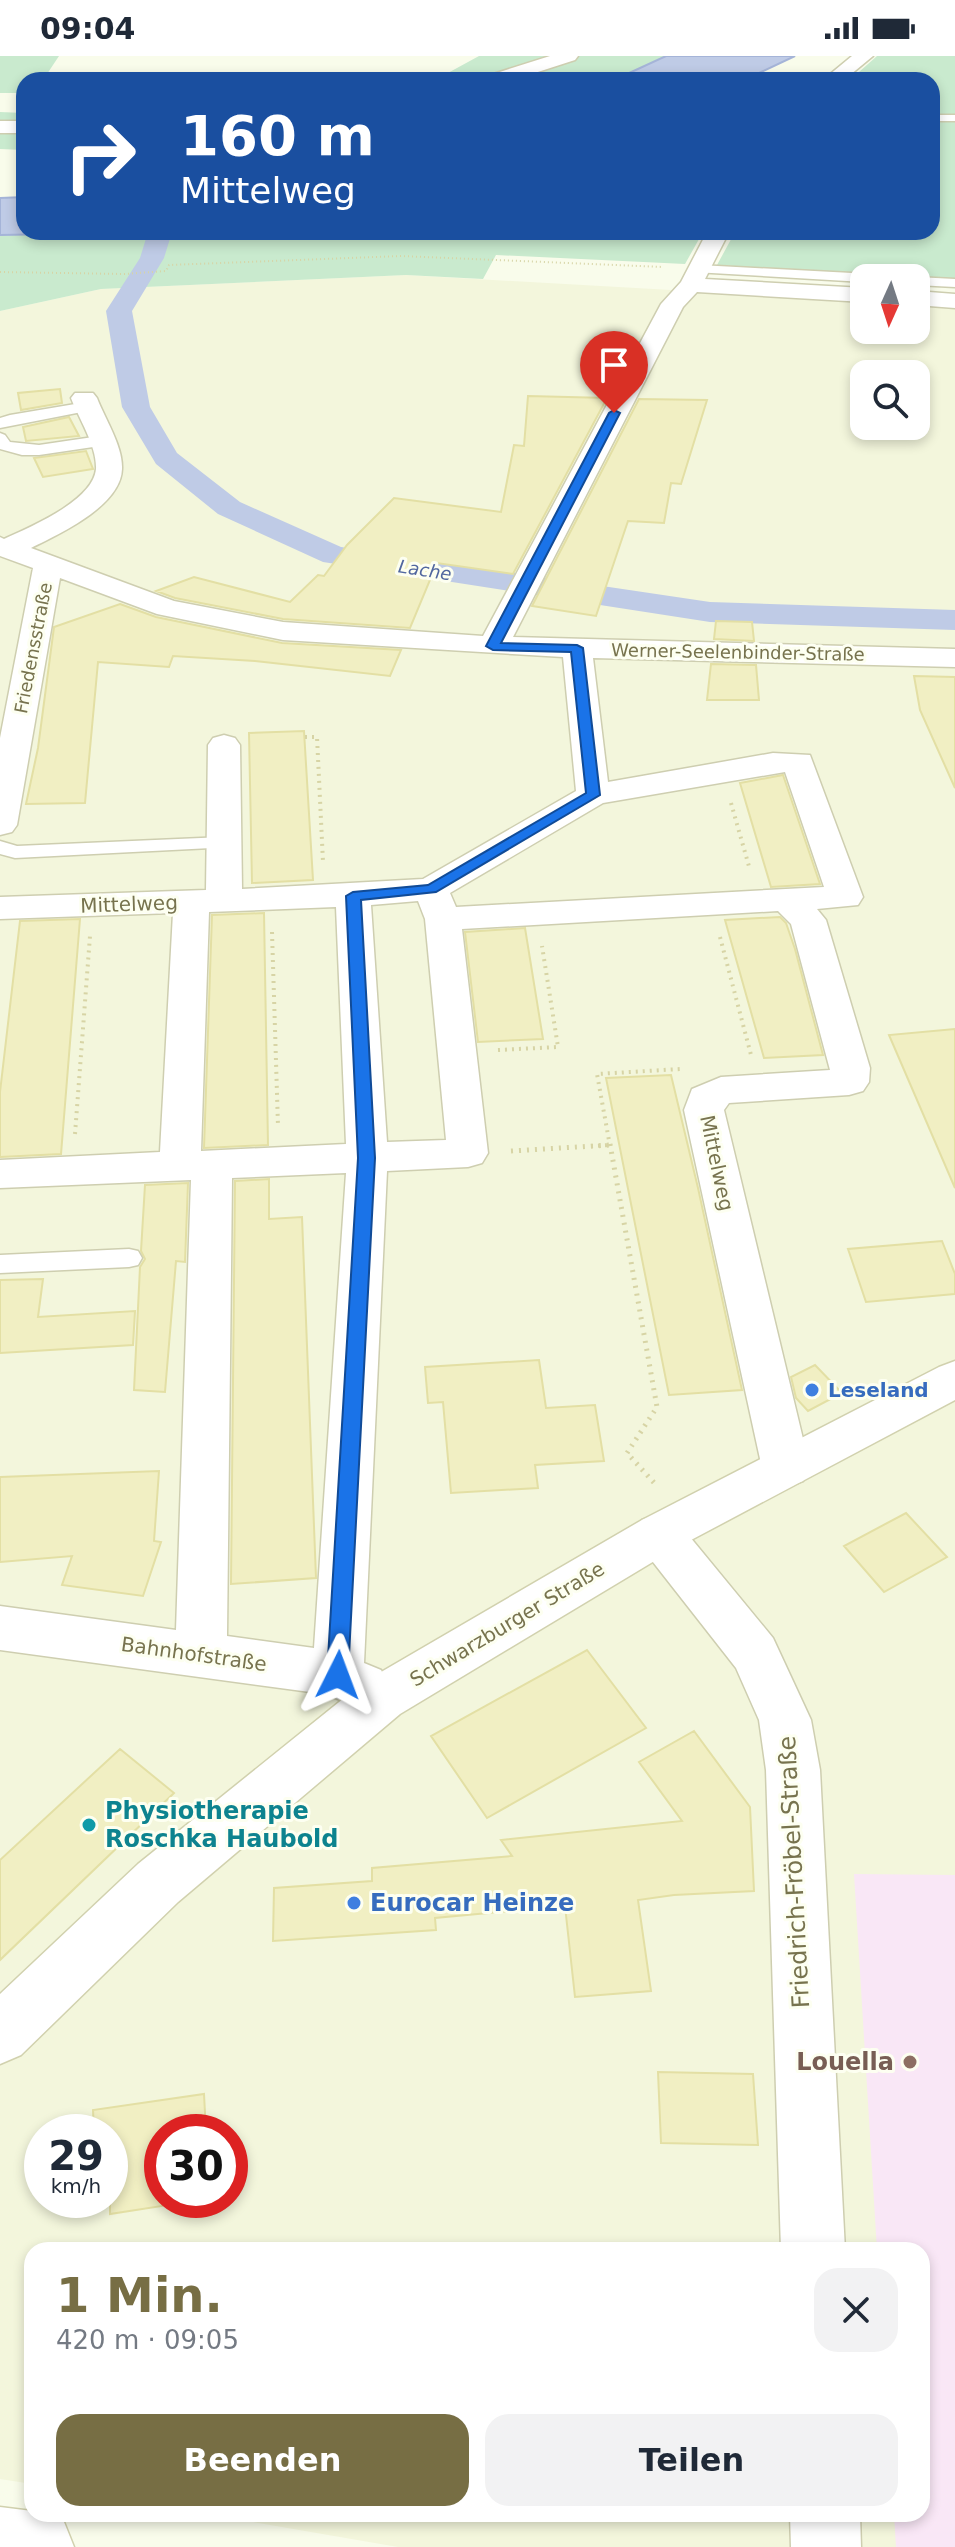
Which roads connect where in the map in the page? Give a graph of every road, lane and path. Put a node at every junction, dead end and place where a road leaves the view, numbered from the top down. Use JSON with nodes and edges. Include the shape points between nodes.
{"nodes":[{"id":1,"x":569,"y":56,"type":"edge"},
{"id":2,"x":864,"y":56,"type":"edge"},
{"id":3,"x":519,"y":72,"type":"edge"},
{"id":4,"x":843,"y":72,"type":"edge"},
{"id":5,"x":714,"y":240,"type":"edge"},
{"id":6,"x":0,"y":272,"type":"edge"},
{"id":7,"x":695,"y":277,"type":"junction"},
{"id":8,"x":850,"y":278,"type":"edge"},
{"id":9,"x":930,"y":282,"type":"edge"},
{"id":10,"x":955,"y":283,"type":"edge"},
{"id":11,"x":850,"y":294,"type":"edge"},
{"id":12,"x":930,"y":299,"type":"edge"},
{"id":13,"x":955,"y":301,"type":"edge"},
{"id":14,"x":86,"y":403,"type":"joint"},
{"id":15,"x":0,"y":423,"type":"edge"},
{"id":16,"x":0,"y":438,"type":"edge"},
{"id":17,"x":100,"y":441,"type":"junction"},
{"id":18,"x":4,"y":547,"type":"edge"},
{"id":19,"x":48,"y":566,"type":"junction"},
{"id":20,"x":493,"y":646,"type":"junction"},
{"id":21,"x":577,"y":648,"type":"junction"},
{"id":22,"x":955,"y":658,"type":"edge"},
{"id":23,"x":305,"y":737,"type":"dead end"},
{"id":24,"x":224,"y":745,"type":"dead end"},
{"id":25,"x":722,"y":772,"type":"junction"},
{"id":26,"x":593,"y":795,"type":"junction"},
{"id":27,"x":0,"y":825,"type":"edge"},
{"id":28,"x":224,"y":843,"type":"junction"},
{"id":29,"x":0,"y":847,"type":"edge"},
{"id":30,"x":334,"y":897,"type":"junction"},
{"id":31,"x":271,"y":899,"type":"junction"},
{"id":32,"x":208,"y":901,"type":"junction"},
{"id":33,"x":773,"y":901,"type":"junction"},
{"id":34,"x":437,"y":904,"type":"junction"},
{"id":35,"x":92,"y":905,"type":"junction"},
{"id":36,"x":712,"y":905,"type":"junction"},
{"id":37,"x":0,"y":908,"type":"edge"},
{"id":38,"x":536,"y":914,"type":"junction"},
{"id":39,"x":457,"y":1051,"type":"junction"},
{"id":40,"x":759,"y":1088,"type":"junction"},
{"id":41,"x":706,"y":1098,"type":"junction"},
{"id":42,"x":610,"y":1145,"type":"junction"},
{"id":43,"x":468,"y":1153,"type":"junction"},
{"id":44,"x":367,"y":1158,"type":"junction"},
{"id":45,"x":279,"y":1161,"type":"junction"},
{"id":46,"x":196,"y":1165,"type":"junction"},
{"id":47,"x":73,"y":1171,"type":"junction"},
{"id":48,"x":0,"y":1174,"type":"edge"},
{"id":49,"x":129,"y":1258,"type":"dead end"},
{"id":50,"x":0,"y":1264,"type":"edge"},
{"id":51,"x":955,"y":1379,"type":"edge"},
{"id":52,"x":786,"y":1468,"type":"junction"},
{"id":53,"x":674,"y":1526,"type":"junction"},
{"id":54,"x":0,"y":1628,"type":"edge"},
{"id":55,"x":201,"y":1655,"type":"junction"},
{"id":56,"x":360,"y":1686,"type":"junction"},
{"id":57,"x":0,"y":2034,"type":"edge"},
{"id":58,"x":813,"y":2242,"type":"edge"},
{"id":59,"x":825,"y":2522,"type":"edge"},
{"id":60,"x":0,"y":2542,"type":"edge"},
{"id":61,"x":39,"y":2547,"type":"edge"},
{"id":62,"x":826,"y":2547,"type":"edge"}],
"edges":[{"from":1,"to":3,"type":"street"},
{"from":2,"to":4,"type":"street"},
{"from":5,"to":7,"type":"street"},
{"from":6,"to":7,"type":"path","via":[[124,274],[166,271],[169,265],[401,256]]},
{"from":7,"to":8,"type":"lane"},
{"from":7,"to":11,"type":"street"},
{"from":7,"to":20,"type":"street","via":[[673,304]]},
{"from":9,"to":10,"type":"lane"},
{"from":12,"to":13,"type":"street"},
{"from":14,"to":15,"type":"lane"},
{"from":14,"to":17,"type":"street","name":"Werner-Seelenbinder-Straße"},
{"from":16,"to":17,"type":"lane","via":[[4,445],[22,450]]},
{"from":17,"to":18,"type":"street","name":"Werner-Seelenbinder-Straße","via":[[108,465],[104,485],[74,513]]},
{"from":18,"to":19,"type":"street","name":"Werner-Seelenbinder-Straße"},
{"from":19,"to":20,"type":"street","name":"Werner-Seelenbinder-Straße","via":[[167,608],[283,631]]},
{"from":19,"to":27,"type":"street","name":"Friedensstraße"},
{"from":20,"to":21,"type":"street","name":"Werner-Seelenbinder-Straße"},
{"from":21,"to":22,"type":"street","name":"Werner-Seelenbinder-Straße"},
{"from":21,"to":26,"type":"street"},
{"from":23,"to":30,"type":"path","via":[[317,737],[324,860]]},
{"from":24,"to":28,"type":"street"},
{"from":25,"to":26,"type":"street","name":"Mittelweg"},
{"from":25,"to":33,"type":"path"},
{"from":25,"to":33,"type":"street","name":"Mittelweg","via":[[798,762],[845,897]]},
{"from":26,"to":34,"type":"street","name":"Mittelweg"},
{"from":28,"to":29,"type":"lane","via":[[15,852]]},
{"from":28,"to":32,"type":"street"},
{"from":30,"to":31,"type":"street","name":"Mittelweg"},
{"from":30,"to":34,"type":"street","name":"Mittelweg"},
{"from":30,"to":44,"type":"street"},
{"from":31,"to":32,"type":"street","name":"Mittelweg"},
{"from":31,"to":45,"type":"path"},
{"from":32,"to":35,"type":"street","name":"Mittelweg"},
{"from":32,"to":46,"type":"street"},
{"from":33,"to":36,"type":"street","name":"Mittelweg"},
{"from":33,"to":40,"type":"street","name":"Mittelweg","via":[[808,920],[850,1068],[849,1082]]},
{"from":34,"to":38,"type":"street","name":"Mittelweg"},
{"from":34,"to":39,"type":"street"},
{"from":35,"to":37,"type":"street","name":"Mittelweg"},
{"from":35,"to":47,"type":"path"},
{"from":36,"to":38,"type":"street","name":"Mittelweg"},
{"from":36,"to":40,"type":"path"},
{"from":38,"to":39,"type":"path","via":[[558,1047]]},
{"from":39,"to":43,"type":"street"},
{"from":40,"to":41,"type":"street","name":"Mittelweg","via":[[721,1090]]},
{"from":41,"to":42,"type":"path","via":[[690,1089],[684,1068],[597,1074]]},
{"from":41,"to":52,"type":"street","name":"Mittelweg","via":[[704,1110]]},
{"from":42,"to":43,"type":"path"},
{"from":42,"to":53,"type":"path","via":[[657,1407],[627,1453]]},
{"from":43,"to":44,"type":"street"},
{"from":44,"to":45,"type":"street"},
{"from":44,"to":56,"type":"street"},
{"from":45,"to":46,"type":"street"},
{"from":46,"to":47,"type":"street"},
{"from":46,"to":55,"type":"street"},
{"from":47,"to":48,"type":"street"},
{"from":49,"to":50,"type":"lane"},
{"from":51,"to":52,"type":"street","name":"Schwarzburger Straße"},
{"from":52,"to":53,"type":"street","name":"Schwarzburger Straße"},
{"from":53,"to":56,"type":"street","name":"Schwarzburger Straße"},
{"from":53,"to":58,"type":"street","name":"Friedrich-Fröbel-Straße","via":[[755,1654],[785,1720],[793,1770]]},
{"from":54,"to":55,"type":"street","name":"Bahnhofstraße"},
{"from":55,"to":56,"type":"street","name":"Bahnhofstraße"},
{"from":56,"to":57,"type":"street","name":"Schwarzburger Straße"},
{"from":59,"to":62,"type":"street"},
{"from":60,"to":61,"type":"street"}]}
